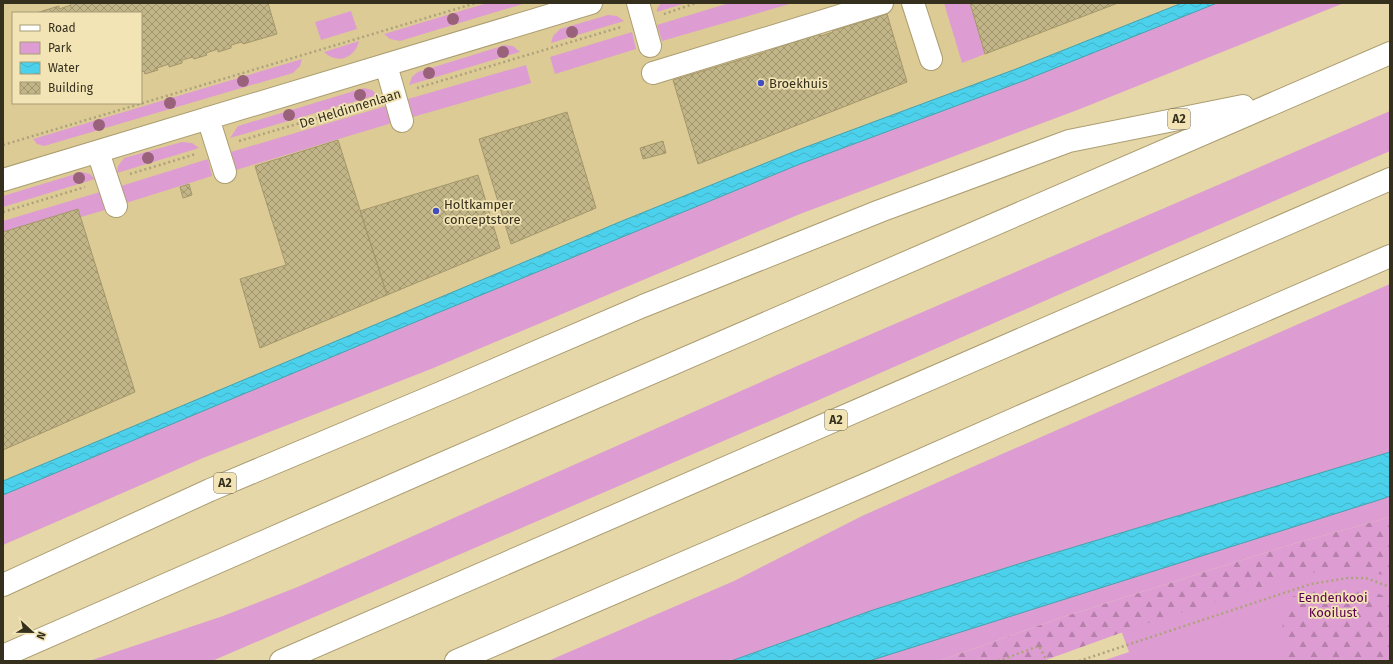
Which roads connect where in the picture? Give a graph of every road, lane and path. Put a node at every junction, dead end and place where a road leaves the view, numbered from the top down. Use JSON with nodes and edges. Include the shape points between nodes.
{"nodes":[{"id":1,"x":476,"y":3,"type":"edge"},
{"id":2,"x":590,"y":3,"type":"edge"},
{"id":3,"x":696,"y":3,"type":"edge"},
{"id":4,"x":882,"y":3,"type":"edge"},
{"id":5,"x":914,"y":3,"type":"edge"},
{"id":6,"x":640,"y":12,"type":"edge"},
{"id":7,"x":650,"y":46,"type":"dead end"},
{"id":8,"x":1390,"y":53,"type":"edge"},
{"id":9,"x":931,"y":59,"type":"dead end"},
{"id":10,"x":386,"y":65,"type":"junction"},
{"id":11,"x":653,"y":72,"type":"dead end"},
{"id":12,"x":395,"y":95,"type":"junction"},
{"id":13,"x":1288,"y":97,"type":"junction"},
{"id":14,"x":142,"y":103,"type":"edge"},
{"id":15,"x":137,"y":104,"type":"edge"},
{"id":16,"x":208,"y":118,"type":"junction"},
{"id":17,"x":402,"y":121,"type":"dead end"},
{"id":18,"x":3,"y":144,"type":"edge"},
{"id":19,"x":218,"y":148,"type":"junction"},
{"id":20,"x":98,"y":152,"type":"junction"},
{"id":21,"x":226,"y":172,"type":"dead end"},
{"id":22,"x":1390,"y":179,"type":"edge"},
{"id":23,"x":3,"y":180,"type":"edge"},
{"id":24,"x":107,"y":181,"type":"junction"},
{"id":25,"x":116,"y":206,"type":"dead end"},
{"id":26,"x":3,"y":212,"type":"edge"},
{"id":27,"x":1390,"y":256,"type":"edge"},
{"id":28,"x":3,"y":585,"type":"edge"},
{"id":29,"x":1390,"y":587,"type":"edge"},
{"id":30,"x":3,"y":656,"type":"edge"},
{"id":31,"x":281,"y":661,"type":"edge"},
{"id":32,"x":456,"y":661,"type":"edge"},
{"id":33,"x":998,"y":661,"type":"edge"},
{"id":34,"x":1047,"y":661,"type":"edge"},
{"id":35,"x":1079,"y":661,"type":"edge"}],
"edges":[{"from":1,"to":14,"type":"path"},
{"from":2,"to":10,"type":"main road"},
{"from":3,"to":6,"type":"path","name":"De Heldinnenlaan"},
{"from":4,"to":11,"type":"main road"},
{"from":5,"to":9,"type":"main road"},
{"from":6,"to":7,"type":"main road"},
{"from":6,"to":12,"type":"path","name":"De Heldinnenlaan"},
{"from":8,"to":13,"type":"main road","number":"A2"},
{"from":10,"to":12,"type":"main road"},
{"from":10,"to":16,"type":"main road"},
{"from":12,"to":17,"type":"main road"},
{"from":12,"to":19,"type":"path","name":"De Heldinnenlaan"},
{"from":13,"to":28,"type":"main road","number":"A2","via":[[1070,141],[880,210],[643,306],[210,490]]},
{"from":13,"to":30,"type":"main road","number":"A2"},
{"from":15,"to":18,"type":"path"},
{"from":16,"to":19,"type":"main road"},
{"from":16,"to":20,"type":"main road"},
{"from":19,"to":21,"type":"main road"},
{"from":19,"to":24,"type":"path","name":"De Heldinnenlaan"},
{"from":20,"to":23,"type":"main road"},
{"from":20,"to":24,"type":"main road"},
{"from":22,"to":31,"type":"main road","number":"A2"},
{"from":24,"to":25,"type":"main road"},
{"from":24,"to":26,"type":"path","name":"De Heldinnenlaan"},
{"from":27,"to":32,"type":"main road","via":[[870,484]]},
{"from":29,"to":35,"type":"path","via":[[1366,578],[1311,584]]},
{"from":33,"to":34,"type":"path","via":[[1039,646]]}]}
